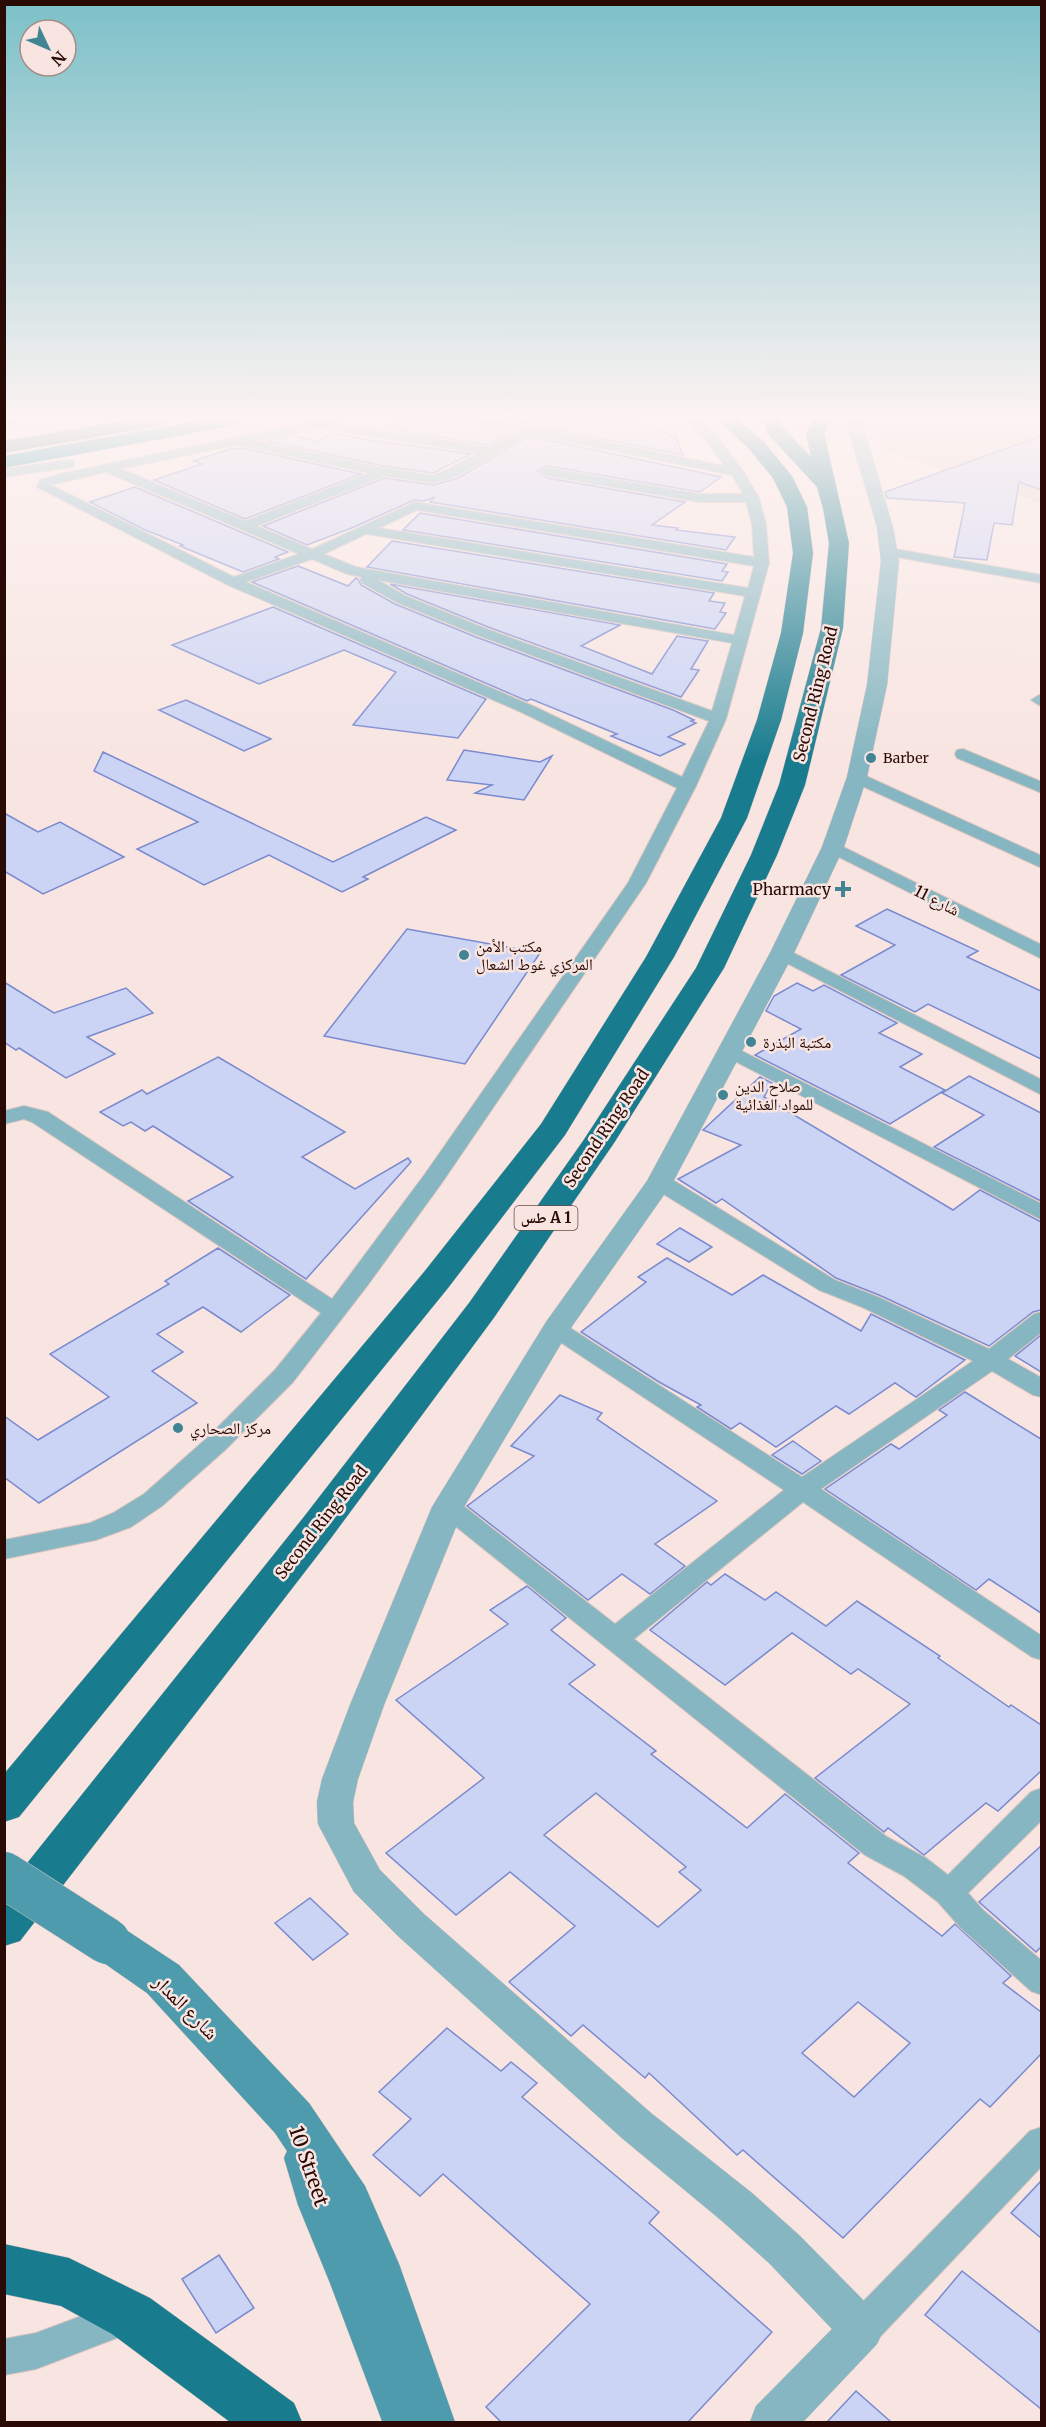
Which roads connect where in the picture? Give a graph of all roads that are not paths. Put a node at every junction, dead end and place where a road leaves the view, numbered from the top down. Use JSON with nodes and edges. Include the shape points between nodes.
{"nodes":[{"id":1,"x":136,"y":533,"type":"edge"},
{"id":2,"x":261,"y":533,"type":"edge"},
{"id":3,"x":358,"y":533,"type":"edge"},
{"id":4,"x":385,"y":533,"type":"edge"},
{"id":5,"x":584,"y":533,"type":"edge"},
{"id":6,"x":760,"y":533,"type":"edge"},
{"id":7,"x":800,"y":533,"type":"edge"},
{"id":8,"x":837,"y":533,"type":"edge"},
{"id":9,"x":886,"y":533,"type":"edge"},
{"id":10,"x":890,"y":552,"type":"junction"},
{"id":11,"x":310,"y":555,"type":"junction"},
{"id":12,"x":762,"y":563,"type":"junction"},
{"id":13,"x":352,"y":571,"type":"junction"},
{"id":14,"x":1041,"y":579,"type":"edge"},
{"id":15,"x":233,"y":582,"type":"junction"},
{"id":16,"x":753,"y":593,"type":"junction"},
{"id":17,"x":739,"y":640,"type":"junction"},
{"id":18,"x":718,"y":719,"type":"junction"},
{"id":19,"x":963,"y":754,"type":"dead end"},
{"id":20,"x":857,"y":777,"type":"junction"},
{"id":21,"x":687,"y":786,"type":"junction"},
{"id":22,"x":1041,"y":788,"type":"edge"},
{"id":23,"x":833,"y":847,"type":"junction"},
{"id":24,"x":1041,"y":862,"type":"edge"},
{"id":25,"x":782,"y":953,"type":"junction"},
{"id":26,"x":1041,"y":953,"type":"edge"},
{"id":27,"x":730,"y":1051,"type":"junction"},
{"id":28,"x":1041,"y":1089,"type":"edge"},
{"id":29,"x":4,"y":1118,"type":"edge"},
{"id":30,"x":660,"y":1182,"type":"junction"},
{"id":31,"x":1041,"y":1213,"type":"edge"},
{"id":32,"x":335,"y":1312,"type":"junction"},
{"id":33,"x":1041,"y":1319,"type":"edge"},
{"id":34,"x":556,"y":1329,"type":"junction"},
{"id":35,"x":991,"y":1360,"type":"junction"},
{"id":36,"x":1041,"y":1389,"type":"edge"},
{"id":37,"x":802,"y":1489,"type":"junction"},
{"id":38,"x":448,"y":1507,"type":"junction"},
{"id":39,"x":4,"y":1550,"type":"edge"},
{"id":40,"x":616,"y":1639,"type":"junction"},
{"id":41,"x":1041,"y":1650,"type":"edge"},
{"id":42,"x":4,"y":1805,"type":"edge"},
{"id":43,"x":1039,"y":1807,"type":"edge"},
{"id":44,"x":4,"y":1875,"type":"edge"},
{"id":45,"x":950,"y":1893,"type":"junction"},
{"id":46,"x":4,"y":1927,"type":"edge"},
{"id":47,"x":1041,"y":1981,"type":"edge"},
{"id":48,"x":292,"y":2118,"type":"junction"},
{"id":49,"x":1041,"y":2142,"type":"edge"},
{"id":50,"x":4,"y":2269,"type":"edge"},
{"id":51,"x":131,"y":2316,"type":"junction"},
{"id":52,"x":862,"y":2330,"type":"junction"},
{"id":53,"x":4,"y":2357,"type":"edge"},
{"id":54,"x":263,"y":2419,"type":"edge"},
{"id":55,"x":407,"y":2422,"type":"edge"},
{"id":56,"x":429,"y":2422,"type":"edge"},
{"id":57,"x":772,"y":2422,"type":"edge"}],
"edges":[{"from":1,"to":15,"type":"street"},
{"from":2,"to":11,"type":"street"},
{"from":3,"to":11,"type":"street"},
{"from":4,"to":16,"type":"street"},
{"from":5,"to":12,"type":"street"},
{"from":6,"to":12,"type":"street"},
{"from":7,"to":42,"type":"highway","number":"طس A 1","via":[[803,553],[792,633],[769,720],[734,818],[660,957],[554,1128],[436,1280]]},
{"from":8,"to":46,"type":"highway","name":"Second Ring Road","number":"طس A 1","via":[[832,628],[792,785],[764,855],[710,968],[598,1143],[481,1311],[317,1528]]},
{"from":9,"to":10,"type":"street"},
{"from":10,"to":14,"type":"street"},
{"from":10,"to":20,"type":"street","via":[[878,685]]},
{"from":11,"to":13,"type":"street"},
{"from":11,"to":15,"type":"street"},
{"from":12,"to":16,"type":"street"},
{"from":13,"to":17,"type":"street"},
{"from":13,"to":18,"type":"street","via":[[401,599],[482,632]]},
{"from":15,"to":21,"type":"street","via":[[527,709]]},
{"from":16,"to":17,"type":"street"},
{"from":17,"to":18,"type":"street"},
{"from":18,"to":21,"type":"street"},
{"from":19,"to":22,"type":"street"},
{"from":20,"to":23,"type":"street"},
{"from":20,"to":24,"type":"street"},
{"from":21,"to":32,"type":"street","via":[[637,883],[433,1179]]},
{"from":23,"to":25,"type":"street"},
{"from":23,"to":26,"type":"street","name":"شارع 11"},
{"from":25,"to":27,"type":"street"},
{"from":25,"to":28,"type":"street"},
{"from":27,"to":30,"type":"street"},
{"from":27,"to":31,"type":"street"},
{"from":29,"to":32,"type":"street","via":[[24,1112],[40,1117]]},
{"from":30,"to":34,"type":"street"},
{"from":30,"to":35,"type":"street","via":[[827,1285]]},
{"from":32,"to":39,"type":"street","via":[[284,1376],[153,1500],[96,1531]]},
{"from":33,"to":35,"type":"street"},
{"from":34,"to":37,"type":"street"},
{"from":34,"to":38,"type":"street"},
{"from":35,"to":36,"type":"street"},
{"from":35,"to":37,"type":"street"},
{"from":37,"to":40,"type":"street"},
{"from":37,"to":41,"type":"street"},
{"from":38,"to":40,"type":"street"},
{"from":38,"to":52,"type":"street","via":[[340,1779],[336,1824],[367,1881],[411,1925],[637,2126],[784,2249]]},
{"from":40,"to":45,"type":"street","via":[[876,1845]]},
{"from":43,"to":45,"type":"street"},
{"from":44,"to":48,"type":"main road","name":"شارع المدار","bridge":true,"via":[[163,1979]]},
{"from":45,"to":47,"type":"street","via":[[971,1918]]},
{"from":48,"to":55,"type":"main road","name":"10 Street"},
{"from":48,"to":56,"type":"main road","name":"10 Street","via":[[348,2202],[378,2274]]},
{"from":49,"to":52,"type":"street"},
{"from":50,"to":51,"type":"highway","via":[[69,2283]]},
{"from":51,"to":53,"type":"street","via":[[36,2351]]},
{"from":51,"to":54,"type":"highway"},
{"from":52,"to":57,"type":"street"}]}
